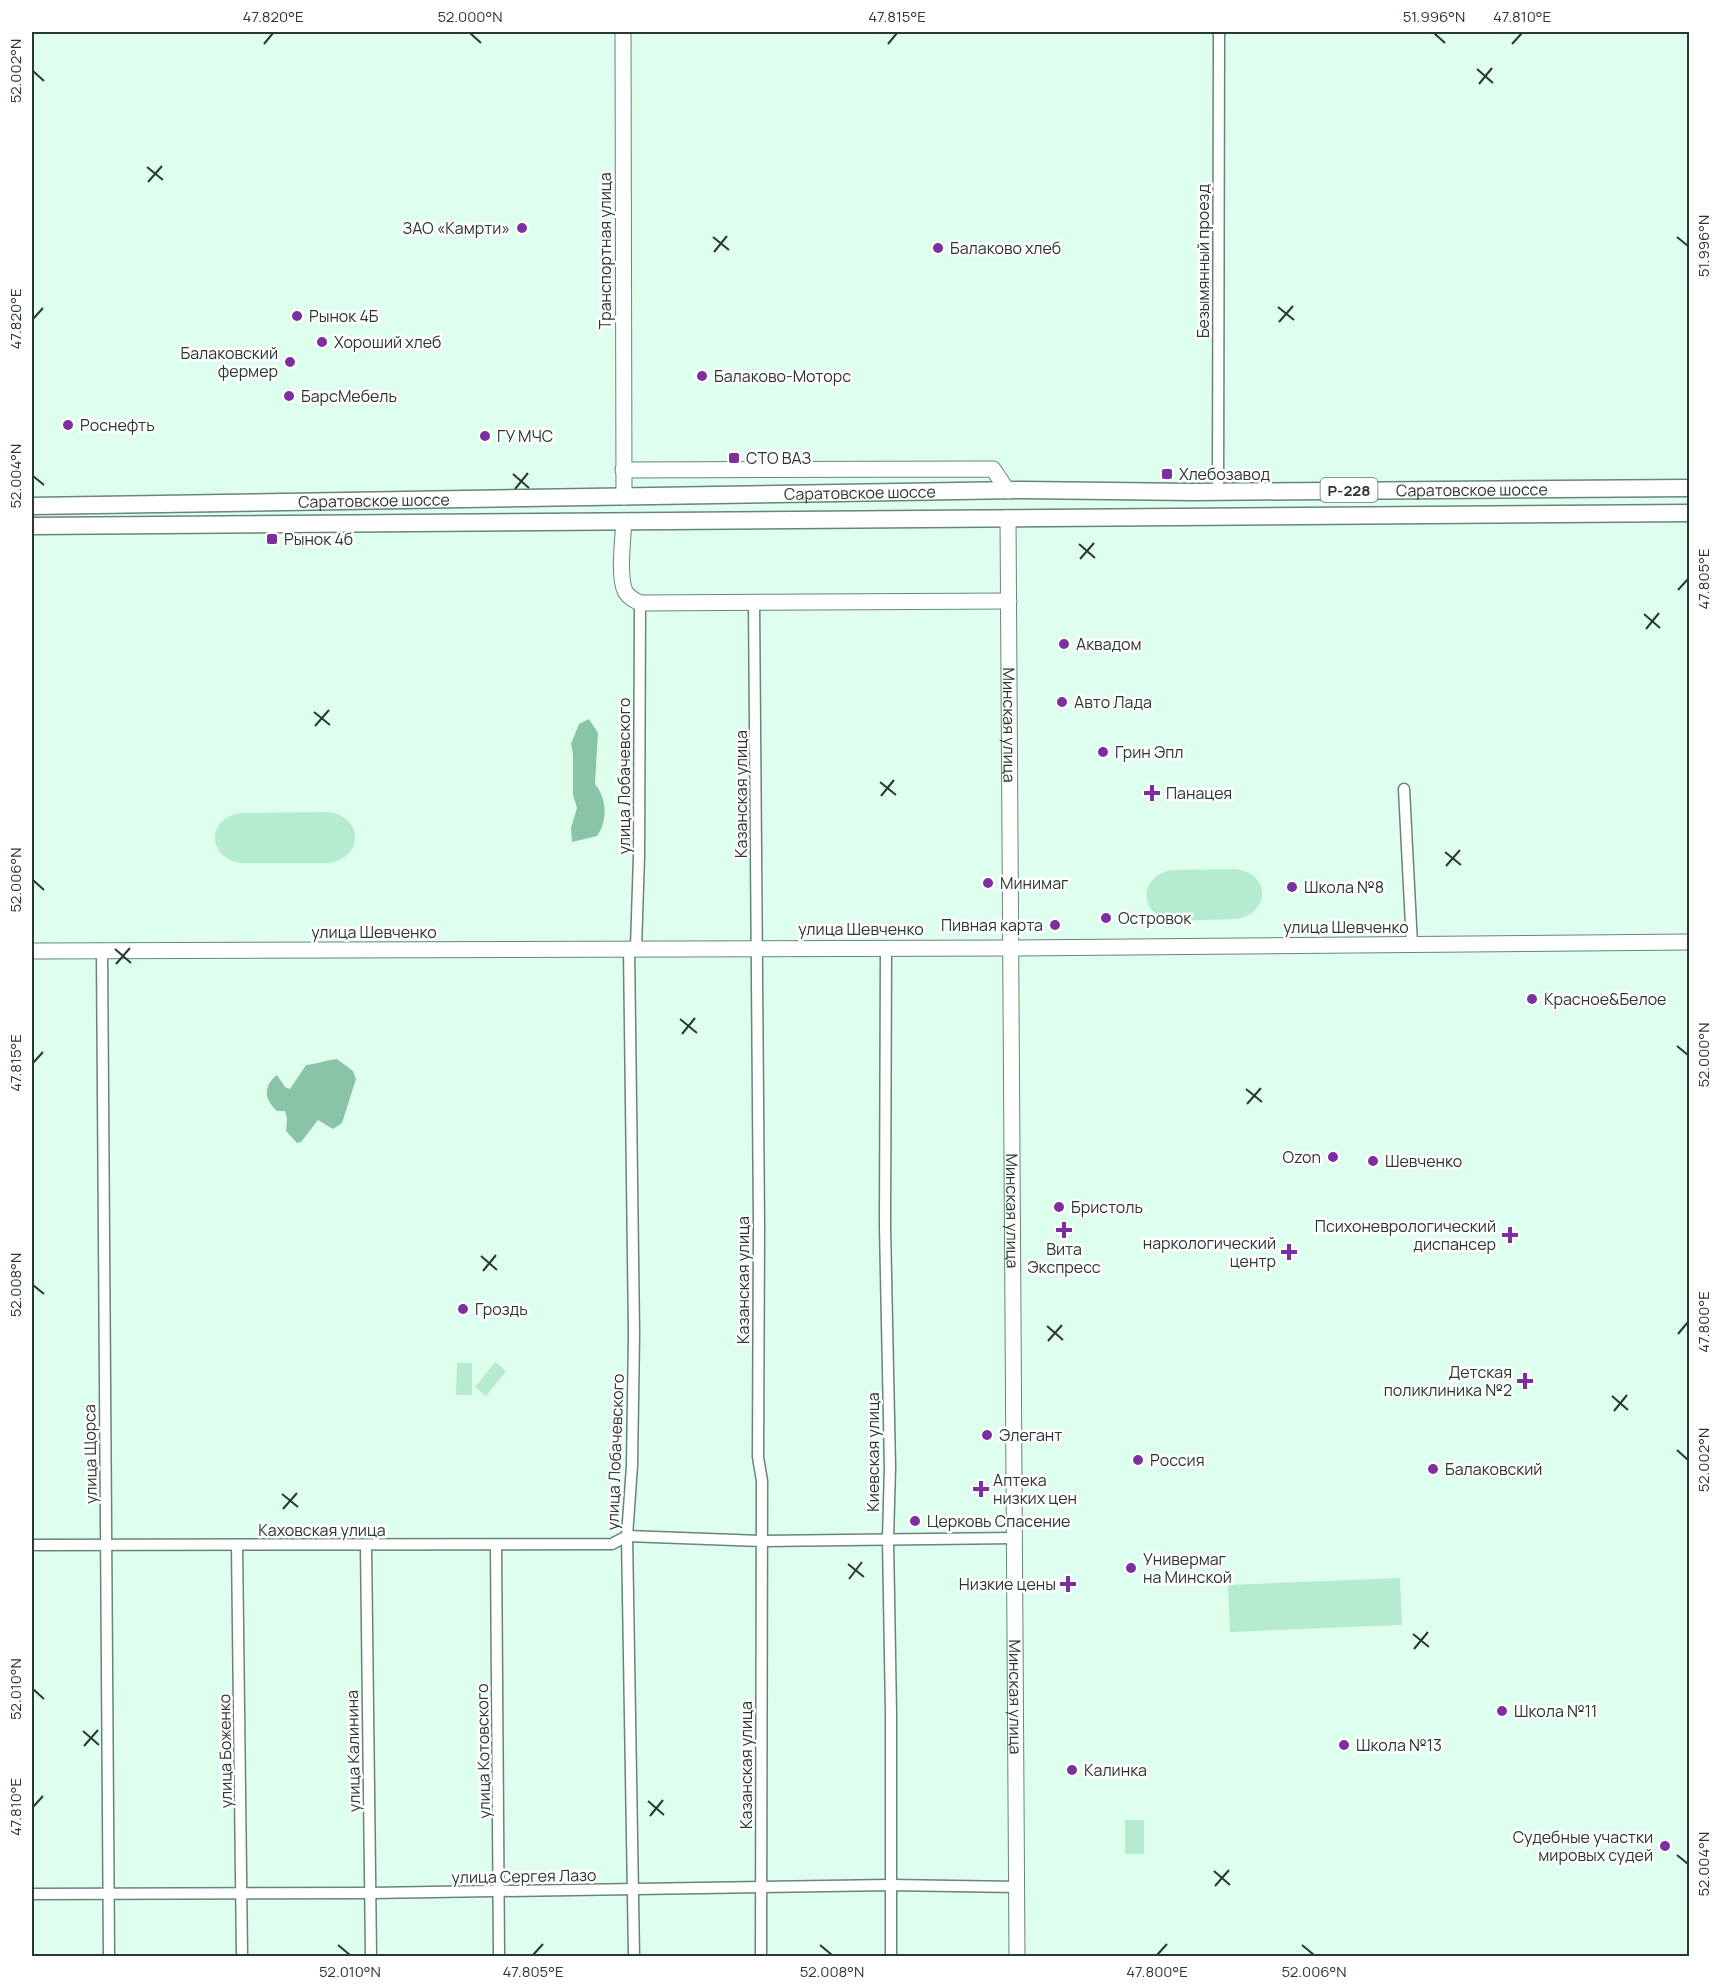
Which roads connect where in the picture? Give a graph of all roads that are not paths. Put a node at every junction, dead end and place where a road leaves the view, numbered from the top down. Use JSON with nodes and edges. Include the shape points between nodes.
{"nodes":[{"id":1,"x":623,"y":32,"type":"edge"},
{"id":2,"x":1219,"y":32,"type":"edge"},
{"id":3,"x":624,"y":470,"type":"junction"},
{"id":4,"x":1689,"y":488,"type":"edge"},
{"id":5,"x":1008,"y":490,"type":"junction"},
{"id":6,"x":1218,"y":491,"type":"junction"},
{"id":7,"x":624,"y":497,"type":"junction"},
{"id":8,"x":32,"y":506,"type":"edge"},
{"id":9,"x":1689,"y":513,"type":"edge"},
{"id":10,"x":1008,"y":518,"type":"junction"},
{"id":11,"x":624,"y":521,"type":"junction"},
{"id":12,"x":32,"y":526,"type":"edge"},
{"id":13,"x":1009,"y":601,"type":"junction"},
{"id":14,"x":640,"y":603,"type":"junction"},
{"id":15,"x":754,"y":603,"type":"junction"},
{"id":16,"x":1404,"y":789,"type":"dead end"},
{"id":17,"x":1689,"y":942,"type":"edge"},
{"id":18,"x":1412,"y":945,"type":"junction"},
{"id":19,"x":757,"y":947,"type":"junction"},
{"id":20,"x":886,"y":947,"type":"junction"},
{"id":21,"x":632,"y":948,"type":"junction"},
{"id":22,"x":1010,"y":948,"type":"junction"},
{"id":23,"x":32,"y":951,"type":"edge"},
{"id":24,"x":102,"y":951,"type":"junction"},
{"id":25,"x":627,"y":1536,"type":"junction"},
{"id":26,"x":1014,"y":1538,"type":"junction"},
{"id":27,"x":888,"y":1539,"type":"junction"},
{"id":28,"x":761,"y":1541,"type":"junction"},
{"id":29,"x":612,"y":1544,"type":"junction"},
{"id":30,"x":32,"y":1545,"type":"edge"},
{"id":31,"x":237,"y":1545,"type":"junction"},
{"id":32,"x":366,"y":1545,"type":"junction"},
{"id":33,"x":496,"y":1545,"type":"junction"},
{"id":34,"x":106,"y":1546,"type":"junction"},
{"id":35,"x":628,"y":1553,"type":"junction"},
{"id":36,"x":890,"y":1886,"type":"junction"},
{"id":37,"x":760,"y":1887,"type":"junction"},
{"id":38,"x":1017,"y":1887,"type":"junction"},
{"id":39,"x":634,"y":1890,"type":"junction"},
{"id":40,"x":500,"y":1891,"type":"junction"},
{"id":41,"x":370,"y":1893,"type":"junction"},
{"id":42,"x":32,"y":1894,"type":"edge"},
{"id":43,"x":109,"y":1894,"type":"junction"},
{"id":44,"x":242,"y":1894,"type":"junction"},
{"id":45,"x":109,"y":1956,"type":"edge"},
{"id":46,"x":242,"y":1956,"type":"edge"},
{"id":47,"x":371,"y":1956,"type":"edge"},
{"id":48,"x":499,"y":1956,"type":"edge"},
{"id":49,"x":634,"y":1956,"type":"edge"},
{"id":50,"x":761,"y":1956,"type":"edge"},
{"id":51,"x":891,"y":1956,"type":"edge"},
{"id":52,"x":1017,"y":1956,"type":"edge"}],
"edges":[{"from":1,"to":3,"type":"main road","name":"Транспортная улица"},
{"from":2,"to":6,"type":"street","name":"Безымянный проезд"},
{"from":3,"to":5,"type":"main road","via":[[993,469]]},
{"from":3,"to":7,"type":"main road","name":"Транспортная улица"},
{"from":4,"to":6,"type":"main road","name":"Саратовское шоссе","number":"Р-228"},
{"from":5,"to":6,"type":"main road","name":"Саратовское шоссе","number":"Р-228"},
{"from":5,"to":7,"type":"main road","name":"Саратовское шоссе"},
{"from":5,"to":10,"type":"main road","name":"Минская улица"},
{"from":7,"to":8,"type":"main road","name":"Саратовское шоссе"},
{"from":7,"to":11,"type":"main road"},
{"from":9,"to":10,"type":"main road","name":"Саратовское шоссе"},
{"from":10,"to":11,"type":"main road","name":"Саратовское шоссе"},
{"from":10,"to":13,"type":"main road","name":"Минская улица"},
{"from":11,"to":12,"type":"main road","name":"Саратовское шоссе"},
{"from":11,"to":14,"type":"main road","via":[[622,579],[631,599]]},
{"from":13,"to":15,"type":"main road"},
{"from":13,"to":22,"type":"main road","name":"Минская улица"},
{"from":14,"to":15,"type":"main road"},
{"from":14,"to":21,"type":"street","name":"улица Лобачевского","via":[[639,856]]},
{"from":15,"to":19,"type":"street","name":"Казанская улица"},
{"from":16,"to":18,"type":"street"},
{"from":17,"to":18,"type":"main road","name":"улица Шевченко"},
{"from":18,"to":22,"type":"main road","name":"улица Шевченко"},
{"from":19,"to":20,"type":"main road","name":"улица Шевченко"},
{"from":19,"to":21,"type":"main road","name":"улица Шевченко"},
{"from":19,"to":28,"type":"street","name":"Казанская улица"},
{"from":20,"to":22,"type":"main road","name":"улица Шевченко"},
{"from":20,"to":27,"type":"street","name":"Киевская улица"},
{"from":21,"to":24,"type":"main road","name":"улица Шевченко"},
{"from":21,"to":25,"type":"street","name":"улица Лобачевского","via":[[634,1334]]},
{"from":22,"to":26,"type":"main road","name":"Минская улица"},
{"from":23,"to":24,"type":"main road","name":"улица Шевченко"},
{"from":24,"to":34,"type":"street","name":"улица Щорса"},
{"from":25,"to":28,"type":"street"},
{"from":25,"to":29,"type":"street","name":"Каховская улица"},
{"from":25,"to":35,"type":"street","name":"улица Лобачевского"},
{"from":26,"to":27,"type":"street"},
{"from":26,"to":38,"type":"main road","name":"Минская улица"},
{"from":27,"to":28,"type":"street"},
{"from":27,"to":36,"type":"street","name":"Киевская улица"},
{"from":28,"to":37,"type":"street","name":"Казанская улица"},
{"from":29,"to":33,"type":"street","name":"Каховская улица"},
{"from":29,"to":35,"type":"street","name":"Каховская улица"},
{"from":30,"to":34,"type":"street","name":"Каховская улица"},
{"from":31,"to":32,"type":"street","name":"Каховская улица"},
{"from":31,"to":34,"type":"street","name":"Каховская улица"},
{"from":31,"to":44,"type":"street","name":"улица Боженко"},
{"from":32,"to":33,"type":"street","name":"Каховская улица"},
{"from":32,"to":41,"type":"street","name":"улица Калинина"},
{"from":33,"to":40,"type":"street","name":"улица Котовского"},
{"from":34,"to":43,"type":"street","name":"улица Щорса"},
{"from":35,"to":39,"type":"street","name":"улица Лобачевского"},
{"from":36,"to":37,"type":"street","name":"улица Сергея Лазо"},
{"from":36,"to":38,"type":"street","name":"улица Сергея Лазо"},
{"from":36,"to":51,"type":"street","name":"Киевская улица"},
{"from":37,"to":39,"type":"street","name":"улица Сергея Лазо"},
{"from":37,"to":50,"type":"street","name":"Казанская улица"},
{"from":38,"to":52,"type":"main road","name":"Минская улица"},
{"from":39,"to":40,"type":"street","name":"улица Сергея Лазо"},
{"from":39,"to":49,"type":"street","name":"улица Лобачевского"},
{"from":40,"to":41,"type":"street","name":"улица Сергея Лазо"},
{"from":40,"to":48,"type":"street","name":"улица Котовского"},
{"from":41,"to":44,"type":"street","name":"улица Сергея Лазо"},
{"from":41,"to":47,"type":"street","name":"улица Калинина"},
{"from":42,"to":43,"type":"street","name":"улица Сергея Лазо"},
{"from":43,"to":44,"type":"street","name":"улица Сергея Лазо"},
{"from":43,"to":45,"type":"street","name":"улица Щорса"},
{"from":44,"to":46,"type":"street","name":"улица Боженко"}]}
